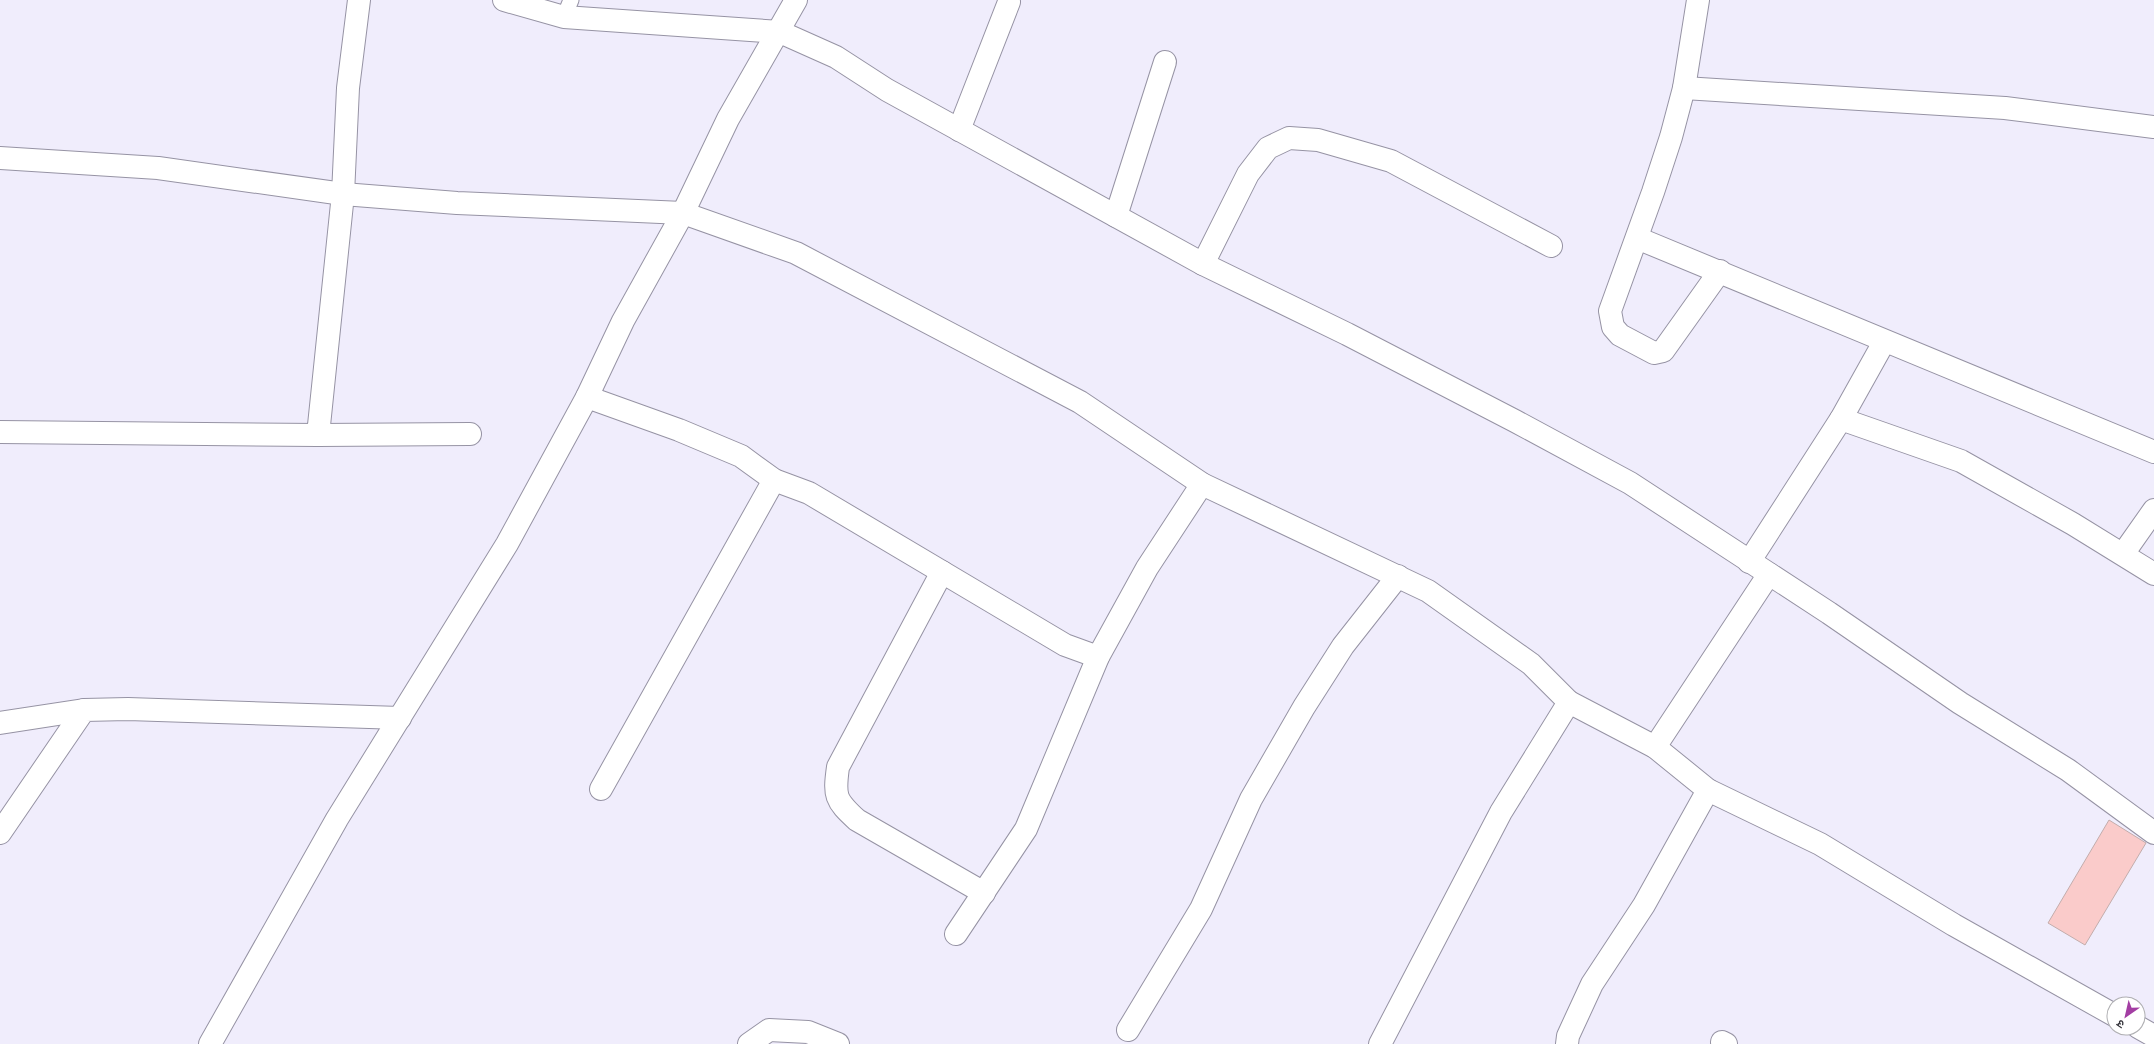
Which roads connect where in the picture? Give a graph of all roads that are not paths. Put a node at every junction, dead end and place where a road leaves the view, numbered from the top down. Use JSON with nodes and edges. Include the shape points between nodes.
{"nodes":[{"id":1,"x":359,"y":0,"type":"edge"},
{"id":2,"x":504,"y":0,"type":"edge"},
{"id":3,"x":796,"y":0,"type":"edge"},
{"id":4,"x":1698,"y":0,"type":"edge"},
{"id":5,"x":1008,"y":2,"type":"dead end"},
{"id":6,"x":567,"y":9,"type":"edge"},
{"id":7,"x":780,"y":32,"type":"junction"},
{"id":8,"x":1165,"y":62,"type":"dead end"},
{"id":9,"x":1684,"y":88,"type":"junction"},
{"id":10,"x":2154,"y":127,"type":"edge"},
{"id":11,"x":959,"y":130,"type":"junction"},
{"id":12,"x":0,"y":158,"type":"edge"},
{"id":13,"x":343,"y":194,"type":"junction"},
{"id":14,"x":683,"y":213,"type":"junction"},
{"id":15,"x":1116,"y":216,"type":"junction"},
{"id":16,"x":1637,"y":238,"type":"junction"},
{"id":17,"x":1551,"y":246,"type":"dead end"},
{"id":18,"x":1203,"y":264,"type":"junction"},
{"id":19,"x":1720,"y":271,"type":"junction"},
{"id":20,"x":1884,"y":342,"type":"junction"},
{"id":21,"x":587,"y":397,"type":"junction"},
{"id":22,"x":1841,"y":419,"type":"junction"},
{"id":23,"x":0,"y":432,"type":"edge"},
{"id":24,"x":470,"y":434,"type":"dead end"},
{"id":25,"x":318,"y":435,"type":"junction"},
{"id":26,"x":2154,"y":452,"type":"edge"},
{"id":27,"x":774,"y":480,"type":"junction"},
{"id":28,"x":1202,"y":484,"type":"junction"},
{"id":29,"x":2154,"y":510,"type":"edge"},
{"id":30,"x":2123,"y":554,"type":"junction"},
{"id":31,"x":1749,"y":562,"type":"junction"},
{"id":32,"x":942,"y":572,"type":"junction"},
{"id":33,"x":1769,"y":574,"type":"junction"},
{"id":34,"x":2154,"y":574,"type":"edge"},
{"id":35,"x":1398,"y":576,"type":"junction"},
{"id":36,"x":1098,"y":657,"type":"junction"},
{"id":37,"x":1569,"y":702,"type":"junction"},
{"id":38,"x":84,"y":710,"type":"junction"},
{"id":39,"x":400,"y":718,"type":"junction"},
{"id":40,"x":0,"y":723,"type":"edge"},
{"id":41,"x":1655,"y":747,"type":"junction"},
{"id":42,"x":602,"y":789,"type":"dead end"},
{"id":43,"x":1708,"y":790,"type":"junction"},
{"id":44,"x":2152,"y":827,"type":"edge"},
{"id":45,"x":0,"y":833,"type":"edge"},
{"id":46,"x":984,"y":893,"type":"junction"},
{"id":47,"x":956,"y":934,"type":"dead end"},
{"id":48,"x":2106,"y":1010,"type":"edge"},
{"id":49,"x":1128,"y":1030,"type":"dead end"},
{"id":50,"x":210,"y":1044,"type":"edge"},
{"id":51,"x":749,"y":1044,"type":"edge"},
{"id":52,"x":838,"y":1044,"type":"edge"},
{"id":53,"x":1380,"y":1044,"type":"edge"},
{"id":54,"x":1567,"y":1044,"type":"edge"}],
"edges":[{"from":1,"to":13,"type":"street","via":[[348,88]]},
{"from":2,"to":6,"type":"street"},
{"from":3,"to":7,"type":"street"},
{"from":4,"to":9,"type":"street"},
{"from":5,"to":11,"type":"street"},
{"from":6,"to":7,"type":"street"},
{"from":7,"to":11,"type":"street","via":[[836,57],[887,90]]},
{"from":7,"to":14,"type":"street","via":[[728,118]]},
{"from":8,"to":15,"type":"street"},
{"from":9,"to":10,"type":"street","via":[[2005,108]]},
{"from":9,"to":16,"type":"street"},
{"from":11,"to":15,"type":"street"},
{"from":12,"to":13,"type":"street","via":[[158,168]]},
{"from":13,"to":14,"type":"street","via":[[457,203]]},
{"from":13,"to":25,"type":"street"},
{"from":14,"to":21,"type":"street","via":[[623,321]]},
{"from":14,"to":28,"type":"street","via":[[796,253],[1080,402]]},
{"from":15,"to":18,"type":"street"},
{"from":16,"to":19,"type":"street"},
{"from":16,"to":19,"type":"street","via":[[1610,311],[1610,318],[1620,335],[1654,353],[1663,351],[1672,340]]},
{"from":17,"to":18,"type":"street","via":[[1390,161],[1318,140],[1289,138],[1268,148],[1248,174]]},
{"from":18,"to":31,"type":"street","via":[[1403,363],[1630,483]]},
{"from":19,"to":20,"type":"street"},
{"from":20,"to":22,"type":"street"},
{"from":20,"to":26,"type":"street"},
{"from":21,"to":27,"type":"street","via":[[679,430],[741,456]]},
{"from":21,"to":39,"type":"street","via":[[507,544]]},
{"from":22,"to":30,"type":"street","via":[[1961,461]]},
{"from":22,"to":31,"type":"street"},
{"from":23,"to":25,"type":"street"},
{"from":24,"to":25,"type":"street"},
{"from":27,"to":32,"type":"street","via":[[810,493]]},
{"from":27,"to":42,"type":"street"},
{"from":28,"to":35,"type":"street"},
{"from":28,"to":36,"type":"street","via":[[1147,568]]},
{"from":29,"to":30,"type":"street"},
{"from":30,"to":34,"type":"street"},
{"from":31,"to":33,"type":"street"},
{"from":32,"to":36,"type":"street","via":[[1065,645]]},
{"from":32,"to":46,"type":"street","via":[[838,767],[834,791],[844,808],[857,820]]},
{"from":33,"to":41,"type":"street"},
{"from":33,"to":44,"type":"street","via":[[1829,612],[1960,704],[2068,770]]},
{"from":35,"to":37,"type":"street","via":[[1428,591],[1531,664]]},
{"from":35,"to":49,"type":"street","via":[[1343,646],[1304,707],[1251,799],[1201,909]]},
{"from":36,"to":46,"type":"street","via":[[1026,829]]},
{"from":37,"to":41,"type":"street"},
{"from":37,"to":53,"type":"street","via":[[1501,812]]},
{"from":38,"to":39,"type":"street","via":[[136,709]]},
{"from":38,"to":40,"type":"street"},
{"from":38,"to":45,"type":"street"},
{"from":39,"to":50,"type":"street","via":[[337,819]]},
{"from":41,"to":43,"type":"street"},
{"from":43,"to":48,"type":"street","via":[[1820,844],[1954,924]]},
{"from":43,"to":54,"type":"street","via":[[1644,904],[1592,984],[1568,1036]]},
{"from":46,"to":47,"type":"street"},
{"from":51,"to":52,"type":"street","via":[[769,1030],[808,1032]]}]}
